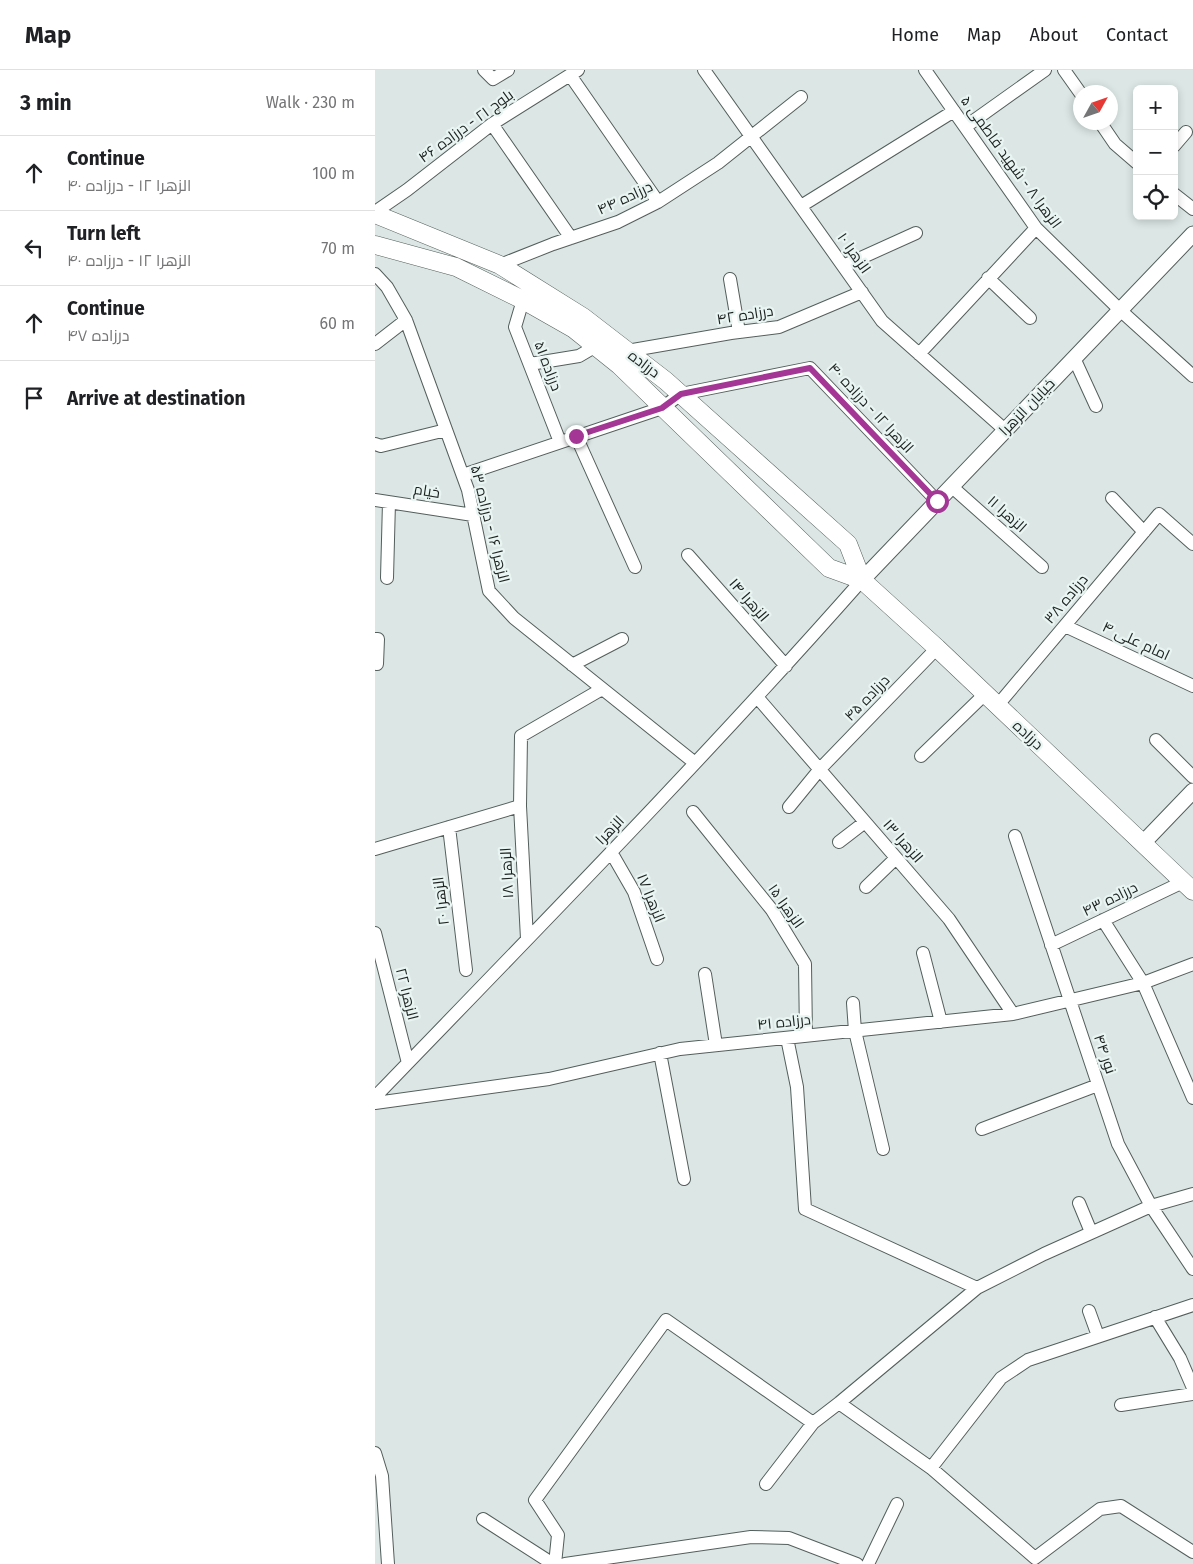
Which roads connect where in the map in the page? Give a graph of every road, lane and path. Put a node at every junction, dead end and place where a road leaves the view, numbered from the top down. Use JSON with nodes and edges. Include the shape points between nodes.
{"nodes":[{"id":1,"x":484,"y":70,"type":"edge"},
{"id":2,"x":508,"y":70,"type":"edge"},
{"id":3,"x":704,"y":70,"type":"edge"},
{"id":4,"x":1045,"y":70,"type":"edge"},
{"id":5,"x":1064,"y":70,"type":"edge"},
{"id":6,"x":931,"y":72,"type":"edge"},
{"id":7,"x":574,"y":73,"type":"edge"},
{"id":8,"x":1075,"y":85,"type":"edge"},
{"id":9,"x":801,"y":98,"type":"dead end"},
{"id":10,"x":953,"y":111,"type":"junction"},
{"id":11,"x":492,"y":124,"type":"junction"},
{"id":12,"x":965,"y":128,"type":"junction"},
{"id":13,"x":1105,"y":130,"type":"edge"},
{"id":14,"x":1186,"y":132,"type":"dead end"},
{"id":15,"x":751,"y":136,"type":"junction"},
{"id":16,"x":1178,"y":141,"type":"edge"},
{"id":17,"x":1133,"y":160,"type":"edge"},
{"id":18,"x":1178,"y":197,"type":"edge"},
{"id":19,"x":658,"y":202,"type":"junction"},
{"id":20,"x":801,"y":206,"type":"junction"},
{"id":21,"x":1193,"y":209,"type":"edge"},
{"id":22,"x":375,"y":213,"type":"edge"},
{"id":23,"x":1036,"y":228,"type":"junction"},
{"id":24,"x":916,"y":232,"type":"dead end"},
{"id":25,"x":1193,"y":234,"type":"edge"},
{"id":26,"x":571,"y":238,"type":"junction"},
{"id":27,"x":375,"y":245,"type":"edge"},
{"id":28,"x":500,"y":265,"type":"junction"},
{"id":29,"x":843,"y":266,"type":"junction"},
{"id":30,"x":375,"y":274,"type":"edge"},
{"id":31,"x":988,"y":278,"type":"junction"},
{"id":32,"x":730,"y":279,"type":"dead end"},
{"id":33,"x":862,"y":292,"type":"junction"},
{"id":34,"x":523,"y":300,"type":"junction"},
{"id":35,"x":1120,"y":310,"type":"junction"},
{"id":36,"x":1030,"y":318,"type":"dead end"},
{"id":37,"x":405,"y":320,"type":"junction"},
{"id":38,"x":739,"y":332,"type":"junction"},
{"id":39,"x":375,"y":344,"type":"edge"},
{"id":40,"x":596,"y":346,"type":"junction"},
{"id":41,"x":627,"y":351,"type":"junction"},
{"id":42,"x":919,"y":354,"type":"junction"},
{"id":43,"x":1074,"y":358,"type":"junction"},
{"id":44,"x":530,"y":364,"type":"junction"},
{"id":45,"x":1193,"y":376,"type":"edge"},
{"id":46,"x":681,"y":394,"type":"junction"},
{"id":47,"x":1096,"y":406,"type":"dead end"},
{"id":48,"x":662,"y":408,"type":"junction"},
{"id":49,"x":447,"y":430,"type":"junction"},
{"id":50,"x":1005,"y":430,"type":"junction"},
{"id":51,"x":576,"y":436,"type":"junction"},
{"id":52,"x":560,"y":442,"type":"junction"},
{"id":53,"x":375,"y":444,"type":"edge"},
{"id":54,"x":463,"y":475,"type":"junction"},
{"id":55,"x":951,"y":486,"type":"junction"},
{"id":56,"x":1111,"y":498,"type":"dead end"},
{"id":57,"x":375,"y":500,"type":"edge"},
{"id":58,"x":937,"y":501,"type":"junction"},
{"id":59,"x":389,"y":502,"type":"junction"},
{"id":60,"x":473,"y":515,"type":"junction"},
{"id":61,"x":1144,"y":532,"type":"junction"},
{"id":62,"x":1193,"y":544,"type":"edge"},
{"id":63,"x":688,"y":555,"type":"dead end"},
{"id":64,"x":635,"y":567,"type":"dead end"},
{"id":65,"x":1042,"y":567,"type":"dead end"},
{"id":66,"x":387,"y":578,"type":"dead end"},
{"id":67,"x":862,"y":580,"type":"junction"},
{"id":68,"x":1065,"y":626,"type":"junction"},
{"id":69,"x":375,"y":639,"type":"edge"},
{"id":70,"x":622,"y":639,"type":"dead end"},
{"id":71,"x":937,"y":648,"type":"junction"},
{"id":72,"x":377,"y":664,"type":"dead end"},
{"id":73,"x":573,"y":665,"type":"junction"},
{"id":74,"x":786,"y":666,"type":"junction"},
{"id":75,"x":1193,"y":686,"type":"edge"},
{"id":76,"x":602,"y":689,"type":"junction"},
{"id":77,"x":757,"y":697,"type":"junction"},
{"id":78,"x":991,"y":700,"type":"junction"},
{"id":79,"x":1156,"y":740,"type":"dead end"},
{"id":80,"x":921,"y":756,"type":"dead end"},
{"id":81,"x":695,"y":763,"type":"junction"},
{"id":82,"x":820,"y":769,"type":"junction"},
{"id":83,"x":1193,"y":777,"type":"edge"},
{"id":84,"x":1193,"y":792,"type":"edge"},
{"id":85,"x":520,"y":806,"type":"junction"},
{"id":86,"x":789,"y":807,"type":"dead end"},
{"id":87,"x":693,"y":812,"type":"dead end"},
{"id":88,"x":865,"y":822,"type":"junction"},
{"id":89,"x":449,"y":827,"type":"junction"},
{"id":90,"x":1015,"y":836,"type":"dead end"},
{"id":91,"x":839,"y":842,"type":"dead end"},
{"id":92,"x":1143,"y":843,"type":"junction"},
{"id":93,"x":375,"y":849,"type":"edge"},
{"id":94,"x":611,"y":852,"type":"junction"},
{"id":95,"x":896,"y":858,"type":"junction"},
{"id":96,"x":1188,"y":886,"type":"edge"},
{"id":97,"x":866,"y":887,"type":"dead end"},
{"id":98,"x":1103,"y":920,"type":"junction"},
{"id":99,"x":375,"y":933,"type":"edge"},
{"id":100,"x":527,"y":939,"type":"junction"},
{"id":101,"x":1051,"y":945,"type":"junction"},
{"id":102,"x":923,"y":953,"type":"dead end"},
{"id":103,"x":657,"y":959,"type":"dead end"},
{"id":104,"x":1193,"y":964,"type":"edge"},
{"id":105,"x":466,"y":970,"type":"dead end"},
{"id":106,"x":705,"y":974,"type":"dead end"},
{"id":107,"x":1143,"y":983,"type":"junction"},
{"id":108,"x":1070,"y":1000,"type":"junction"},
{"id":109,"x":853,"y":1003,"type":"dead end"},
{"id":110,"x":1013,"y":1014,"type":"junction"},
{"id":111,"x":941,"y":1022,"type":"junction"},
{"id":112,"x":855,"y":1031,"type":"junction"},
{"id":113,"x":806,"y":1036,"type":"junction"},
{"id":114,"x":787,"y":1038,"type":"junction"},
{"id":115,"x":716,"y":1045,"type":"junction"},
{"id":116,"x":661,"y":1053,"type":"junction"},
{"id":117,"x":408,"y":1063,"type":"junction"},
{"id":118,"x":1098,"y":1085,"type":"junction"},
{"id":119,"x":375,"y":1097,"type":"edge"},
{"id":120,"x":1193,"y":1098,"type":"edge"},
{"id":121,"x":375,"y":1102,"type":"edge"},
{"id":122,"x":981,"y":1129,"type":"dead end"},
{"id":123,"x":883,"y":1149,"type":"dead end"},
{"id":124,"x":684,"y":1179,"type":"dead end"},
{"id":125,"x":1193,"y":1194,"type":"edge"},
{"id":126,"x":1079,"y":1203,"type":"dead end"},
{"id":127,"x":1151,"y":1206,"type":"junction"},
{"id":128,"x":1091,"y":1232,"type":"junction"},
{"id":129,"x":1193,"y":1270,"type":"edge"},
{"id":130,"x":977,"y":1288,"type":"junction"},
{"id":131,"x":1193,"y":1305,"type":"edge"},
{"id":132,"x":1089,"y":1311,"type":"dead end"},
{"id":133,"x":1155,"y":1317,"type":"junction"},
{"id":134,"x":1098,"y":1336,"type":"junction"},
{"id":135,"x":1193,"y":1388,"type":"edge"},
{"id":136,"x":1193,"y":1394,"type":"edge"},
{"id":137,"x":839,"y":1403,"type":"junction"},
{"id":138,"x":1121,"y":1405,"type":"dead end"},
{"id":139,"x":813,"y":1423,"type":"junction"},
{"id":140,"x":375,"y":1453,"type":"edge"},
{"id":141,"x":931,"y":1468,"type":"junction"},
{"id":142,"x":766,"y":1484,"type":"dead end"},
{"id":143,"x":897,"y":1504,"type":"dead end"},
{"id":144,"x":483,"y":1519,"type":"dead end"},
{"id":145,"x":1193,"y":1552,"type":"edge"},
{"id":146,"x":1193,"y":1559,"type":"edge"},
{"id":147,"x":388,"y":1564,"type":"edge"},
{"id":148,"x":554,"y":1564,"type":"edge"},
{"id":149,"x":565,"y":1564,"type":"edge"},
{"id":150,"x":859,"y":1564,"type":"edge"},
{"id":151,"x":1191,"y":1564,"type":"edge"}],
"edges":[{"from":1,"to":2,"type":"street","via":[[493,79]]},
{"from":3,"to":15,"type":"street","name":"الزهرا ۱۰"},
{"from":4,"to":12,"type":"street"},
{"from":5,"to":8,"type":"street"},
{"from":6,"to":10,"type":"street","name":"الزهرا ۸ - شهید فاطمی ۵"},
{"from":7,"to":11,"type":"street","name":"بلوچ ۲۱ - درزاده ۴۶"},
{"from":7,"to":19,"type":"street"},
{"from":9,"to":15,"type":"street","name":"درزاده ۴۴"},
{"from":10,"to":12,"type":"street","name":"الزهرا ۸ - شهید فاطمی ۵"},
{"from":10,"to":20,"type":"street"},
{"from":11,"to":22,"type":"street","name":"بلوچ ۲۱ - درزاده ۴۶"},
{"from":11,"to":26,"type":"street"},
{"from":12,"to":23,"type":"street","name":"الزهرا ۸ - شهید فاطمی ۵"},
{"from":13,"to":17,"type":"street","via":[[1115,144]]},
{"from":14,"to":16,"type":"street"},
{"from":15,"to":19,"type":"street","name":"درزاده ۴۴","via":[[718,163]]},
{"from":15,"to":20,"type":"street","name":"الزهرا ۱۰"},
{"from":18,"to":21,"type":"street"},
{"from":19,"to":26,"type":"street","name":"درزاده ۴۴","via":[[618,222]]},
{"from":20,"to":29,"type":"street","name":"الزهرا ۱۰"},
{"from":22,"to":28,"type":"main road","name":"درزاده"},
{"from":23,"to":31,"type":"street"},
{"from":23,"to":35,"type":"street","name":"الزهرا ۸ - شهید فاطمی ۵"},
{"from":24,"to":29,"type":"street"},
{"from":25,"to":35,"type":"street","name":"خیابان الزهرا"},
{"from":26,"to":28,"type":"street","name":"درزاده ۴۴"},
{"from":27,"to":34,"type":"main road","name":"درزاده","via":[[456,267]]},
{"from":28,"to":41,"type":"main road","name":"درزاده","via":[[583,317]]},
{"from":29,"to":33,"type":"street","name":"الزهرا ۱۰"},
{"from":30,"to":37,"type":"street","name":"الزهرا ۱۶ - درزاده ۵۳","via":[[387,287]]},
{"from":31,"to":36,"type":"street"},
{"from":31,"to":42,"type":"street"},
{"from":32,"to":38,"type":"street"},
{"from":33,"to":38,"type":"street","name":"درزاده ۴۲","via":[[779,326]]},
{"from":33,"to":42,"type":"street","name":"الزهرا ۱۰","via":[[882,321]]},
{"from":34,"to":40,"type":"main road","name":"درزاده","via":[[574,329]]},
{"from":34,"to":44,"type":"street","name":"درزاده ۵۱","via":[[515,327]]},
{"from":35,"to":43,"type":"street","name":"خیابان الزهرا"},
{"from":35,"to":45,"type":"street","name":"الزهرا ۸ - شهید فاطمی ۵"},
{"from":37,"to":39,"type":"street"},
{"from":37,"to":49,"type":"street","name":"الزهرا ۱۶ - درزاده ۵۳"},
{"from":38,"to":41,"type":"street","name":"درزاده ۴۲"},
{"from":40,"to":44,"type":"street","via":[[579,356]]},
{"from":40,"to":48,"type":"main road","name":"درزاده"},
{"from":41,"to":46,"type":"main road","name":"درزاده"},
{"from":42,"to":50,"type":"street","name":"الزهرا ۱۰"},
{"from":43,"to":47,"type":"street"},
{"from":43,"to":50,"type":"street","name":"خیابان الزهرا"},
{"from":44,"to":52,"type":"street","name":"درزاده ۵۱"},
{"from":46,"to":48,"type":"street"},
{"from":46,"to":58,"type":"street","name":"الزهرا ۱۲ - درزاده ۴۰","via":[[810,368]]},
{"from":46,"to":67,"type":"main road","name":"درزاده","via":[[848,544]]},
{"from":48,"to":51,"type":"street"},
{"from":48,"to":67,"type":"main road","name":"درزاده","via":[[829,568]]},
{"from":49,"to":53,"type":"street","via":[[381,446]]},
{"from":49,"to":54,"type":"street","name":"الزهرا ۱۶ - درزاده ۵۳"},
{"from":50,"to":55,"type":"street","name":"خیابان الزهرا"},
{"from":51,"to":52,"type":"street"},
{"from":51,"to":64,"type":"street"},
{"from":52,"to":54,"type":"street"},
{"from":54,"to":60,"type":"street","name":"الزهرا ۱۶ - درزاده ۵۳"},
{"from":55,"to":58,"type":"street","name":"خیابان الزهرا"},
{"from":55,"to":65,"type":"street","name":"الزهرا ۱۱"},
{"from":56,"to":61,"type":"street"},
{"from":57,"to":59,"type":"street","name":"خیام"},
{"from":58,"to":67,"type":"street","name":"خیابان الزهرا"},
{"from":59,"to":60,"type":"street","name":"خیام"},
{"from":59,"to":66,"type":"street"},
{"from":60,"to":73,"type":"street","name":"الزهرا ۱۶ - درزاده ۵۳","via":[[489,591],[514,618]]},
{"from":61,"to":62,"type":"street","name":"درزاده ۳۸","via":[[1159,514]]},
{"from":61,"to":68,"type":"street","name":"درزاده ۳۸"},
{"from":63,"to":74,"type":"street","name":"الزهرا ۱۴"},
{"from":67,"to":71,"type":"main road","name":"درزاده"},
{"from":67,"to":74,"type":"street","name":"الزهرا"},
{"from":68,"to":75,"type":"street","name":"امام علی ۴"},
{"from":68,"to":78,"type":"street","name":"درزاده ۳۸"},
{"from":69,"to":72,"type":"street","via":[[378,639]]},
{"from":70,"to":73,"type":"street"},
{"from":71,"to":78,"type":"main road","name":"درزاده"},
{"from":71,"to":82,"type":"street","name":"درزاده ۴۵"},
{"from":73,"to":76,"type":"street","name":"الزهرا ۱۶ - درزاده ۵۳"},
{"from":74,"to":77,"type":"street","name":"الزهرا"},
{"from":76,"to":81,"type":"street","name":"الزهرا ۱۶ - درزاده ۵۳"},
{"from":76,"to":85,"type":"street","name":"الزهرا ۱۸","via":[[521,736]]},
{"from":77,"to":81,"type":"street","name":"الزهرا"},
{"from":77,"to":82,"type":"street","name":"الزهرا ۱۳"},
{"from":78,"to":80,"type":"street","name":"درزاده ۳۸"},
{"from":78,"to":92,"type":"main road","name":"درزاده"},
{"from":79,"to":83,"type":"street"},
{"from":81,"to":94,"type":"street","name":"الزهرا"},
{"from":82,"to":86,"type":"street","name":"درزاده ۴۵"},
{"from":82,"to":88,"type":"street","name":"الزهرا ۱۳"},
{"from":84,"to":92,"type":"street"},
{"from":85,"to":89,"type":"street"},
{"from":85,"to":100,"type":"street","name":"الزهرا ۱۸"},
{"from":87,"to":113,"type":"street","name":"الزهرا ۱۵","via":[[772,910],[805,964]]},
{"from":88,"to":91,"type":"street"},
{"from":88,"to":95,"type":"street","name":"الزهرا ۱۳"},
{"from":89,"to":93,"type":"street"},
{"from":89,"to":105,"type":"street","name":"الزهرا ۲۰"},
{"from":90,"to":101,"type":"street","name":"نور ۴۴"},
{"from":92,"to":96,"type":"main road","name":"درزاده"},
{"from":94,"to":100,"type":"street","name":"الزهرا"},
{"from":94,"to":103,"type":"street","name":"الزهرا ۱۷","via":[[634,892]]},
{"from":95,"to":97,"type":"street"},
{"from":95,"to":110,"type":"street","name":"الزهرا ۱۳","via":[[949,919]]},
{"from":96,"to":98,"type":"street","name":"درزاده ۴۳"},
{"from":98,"to":101,"type":"street","name":"درزاده ۴۳"},
{"from":98,"to":107,"type":"street"},
{"from":99,"to":117,"type":"street","name":"الزهرا ۲۲"},
{"from":100,"to":117,"type":"street","name":"الزهرا"},
{"from":101,"to":108,"type":"street","name":"نور ۴۴"},
{"from":102,"to":111,"type":"street"},
{"from":104,"to":107,"type":"street","name":"درزاده ۴۱"},
{"from":106,"to":115,"type":"street"},
{"from":107,"to":108,"type":"street","name":"درزاده ۴۱"},
{"from":107,"to":120,"type":"street"},
{"from":108,"to":110,"type":"street","name":"درزاده ۴۱"},
{"from":108,"to":118,"type":"street","name":"نور ۴۴"},
{"from":109,"to":112,"type":"street"},
{"from":110,"to":111,"type":"street","name":"درزاده ۴۱"},
{"from":111,"to":112,"type":"street","name":"درزاده ۴۱"},
{"from":112,"to":113,"type":"street","name":"درزاده ۴۱"},
{"from":112,"to":123,"type":"street"},
{"from":113,"to":114,"type":"street","name":"درزاده ۴۱"},
{"from":114,"to":115,"type":"street","name":"درزاده ۴۱"},
{"from":114,"to":130,"type":"street","via":[[797,1087],[805,1209]]},
{"from":115,"to":116,"type":"street","name":"درزاده ۴۱"},
{"from":116,"to":121,"type":"street","name":"درزاده ۴۱","via":[[549,1079]]},
{"from":116,"to":124,"type":"street"},
{"from":117,"to":119,"type":"street","name":"الزهرا"},
{"from":118,"to":122,"type":"street"},
{"from":118,"to":127,"type":"street","name":"نور ۴۴","via":[[1118,1144]]},
{"from":125,"to":127,"type":"street"},
{"from":126,"to":128,"type":"street"},
{"from":127,"to":128,"type":"street"},
{"from":127,"to":129,"type":"street","name":"نور ۴۴"},
{"from":128,"to":130,"type":"street"},
{"from":130,"to":137,"type":"street"},
{"from":131,"to":133,"type":"street"},
{"from":132,"to":134,"type":"street"},
{"from":133,"to":134,"type":"street"},
{"from":133,"to":135,"type":"street"},
{"from":134,"to":141,"type":"street","via":[[1028,1360],[1001,1378]]},
{"from":136,"to":138,"type":"street"},
{"from":137,"to":139,"type":"street"},
{"from":137,"to":141,"type":"street"},
{"from":139,"to":142,"type":"street"},
{"from":139,"to":148,"type":"street","via":[[666,1320],[535,1500],[558,1535]]},
{"from":140,"to":147,"type":"street","via":[[382,1476]]},
{"from":141,"to":145,"type":"street","via":[[1035,1558],[1101,1509],[1121,1506]]},
{"from":143,"to":150,"type":"street"},
{"from":144,"to":148,"type":"street"},
{"from":146,"to":151,"type":"street"},
{"from":149,"to":150,"type":"street","via":[[751,1537],[789,1538]]}]}
